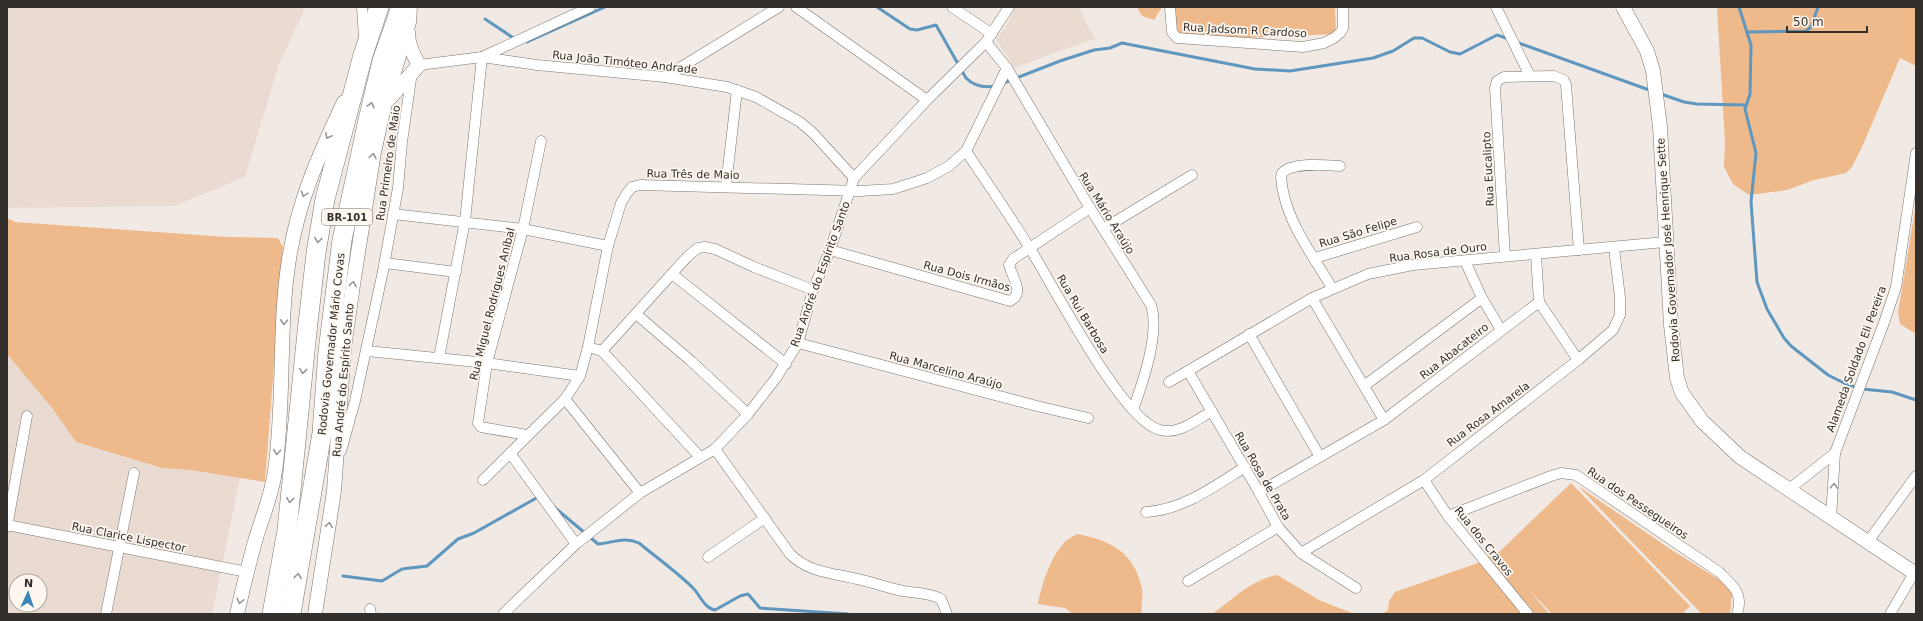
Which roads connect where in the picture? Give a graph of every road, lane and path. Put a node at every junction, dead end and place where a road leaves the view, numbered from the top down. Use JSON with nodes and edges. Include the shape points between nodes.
{"nodes":[{"id":1,"x":362,"y":7,"type":"edge"},
{"id":2,"x":379,"y":7,"type":"edge"},
{"id":3,"x":410,"y":7,"type":"edge"},
{"id":4,"x":590,"y":7,"type":"edge"},
{"id":5,"x":779,"y":7,"type":"edge"},
{"id":6,"x":796,"y":7,"type":"edge"},
{"id":7,"x":952,"y":7,"type":"edge"},
{"id":8,"x":1008,"y":7,"type":"edge"},
{"id":9,"x":1170,"y":7,"type":"edge"},
{"id":10,"x":1343,"y":7,"type":"edge"},
{"id":11,"x":1496,"y":7,"type":"edge"},
{"id":12,"x":1623,"y":7,"type":"edge"},
{"id":13,"x":405,"y":14,"type":"edge"},
{"id":14,"x":989,"y":38,"type":"junction"},
{"id":15,"x":365,"y":48,"type":"junction"},
{"id":16,"x":482,"y":57,"type":"junction"},
{"id":17,"x":416,"y":68,"type":"junction"},
{"id":18,"x":1007,"y":68,"type":"junction"},
{"id":19,"x":358,"y":76,"type":"junction"},
{"id":20,"x":666,"y":76,"type":"junction"},
{"id":21,"x":1530,"y":76,"type":"junction"},
{"id":22,"x":737,"y":90,"type":"junction"},
{"id":23,"x":927,"y":100,"type":"junction"},
{"id":24,"x":385,"y":103,"type":"junction"},
{"id":25,"x":541,"y":141,"type":"dead end"},
{"id":26,"x":966,"y":151,"type":"junction"},
{"id":27,"x":1916,"y":153,"type":"edge"},
{"id":28,"x":1340,"y":166,"type":"dead end"},
{"id":29,"x":1192,"y":175,"type":"dead end"},
{"id":30,"x":854,"y":178,"type":"junction"},
{"id":31,"x":726,"y":186,"type":"junction"},
{"id":32,"x":850,"y":190,"type":"junction"},
{"id":33,"x":1090,"y":208,"type":"junction"},
{"id":34,"x":393,"y":214,"type":"junction"},
{"id":35,"x":465,"y":221,"type":"junction"},
{"id":36,"x":1417,"y":227,"type":"dead end"},
{"id":37,"x":523,"y":229,"type":"junction"},
{"id":38,"x":1103,"y":229,"type":"junction"},
{"id":39,"x":1665,"y":242,"type":"junction"},
{"id":40,"x":608,"y":246,"type":"junction"},
{"id":41,"x":1029,"y":247,"type":"junction"},
{"id":42,"x":1614,"y":248,"type":"junction"},
{"id":43,"x":830,"y":250,"type":"junction"},
{"id":44,"x":1579,"y":250,"type":"junction"},
{"id":45,"x":1536,"y":255,"type":"junction"},
{"id":46,"x":1505,"y":256,"type":"junction"},
{"id":47,"x":1315,"y":258,"type":"junction"},
{"id":48,"x":1465,"y":261,"type":"junction"},
{"id":49,"x":385,"y":263,"type":"junction"},
{"id":50,"x":456,"y":272,"type":"junction"},
{"id":51,"x":672,"y":274,"type":"junction"},
{"id":52,"x":1332,"y":288,"type":"junction"},
{"id":53,"x":813,"y":290,"type":"junction"},
{"id":54,"x":1312,"y":298,"type":"junction"},
{"id":55,"x":1482,"y":298,"type":"junction"},
{"id":56,"x":1539,"y":302,"type":"junction"},
{"id":57,"x":636,"y":314,"type":"junction"},
{"id":58,"x":1501,"y":330,"type":"junction"},
{"id":59,"x":1249,"y":334,"type":"junction"},
{"id":60,"x":798,"y":343,"type":"junction"},
{"id":61,"x":588,"y":347,"type":"junction"},
{"id":62,"x":367,"y":351,"type":"junction"},
{"id":63,"x":602,"y":351,"type":"junction"},
{"id":64,"x":439,"y":358,"type":"junction"},
{"id":65,"x":1578,"y":360,"type":"junction"},
{"id":66,"x":487,"y":363,"type":"junction"},
{"id":67,"x":786,"y":364,"type":"junction"},
{"id":68,"x":1188,"y":371,"type":"junction"},
{"id":69,"x":580,"y":376,"type":"junction"},
{"id":70,"x":1169,"y":382,"type":"dead end"},
{"id":71,"x":1364,"y":386,"type":"junction"},
{"id":72,"x":565,"y":399,"type":"junction"},
{"id":73,"x":1133,"y":410,"type":"junction"},
{"id":74,"x":1212,"y":411,"type":"junction"},
{"id":75,"x":748,"y":414,"type":"junction"},
{"id":76,"x":27,"y":416,"type":"dead end"},
{"id":77,"x":1088,"y":418,"type":"dead end"},
{"id":78,"x":1384,"y":420,"type":"junction"},
{"id":79,"x":527,"y":435,"type":"junction"},
{"id":80,"x":715,"y":449,"type":"junction"},
{"id":81,"x":510,"y":453,"type":"junction"},
{"id":82,"x":1835,"y":453,"type":"junction"},
{"id":83,"x":700,"y":457,"type":"junction"},
{"id":84,"x":1320,"y":457,"type":"junction"},
{"id":85,"x":1245,"y":467,"type":"junction"},
{"id":86,"x":335,"y":472,"type":"junction"},
{"id":87,"x":134,"y":473,"type":"dead end"},
{"id":88,"x":1916,"y":476,"type":"edge"},
{"id":89,"x":483,"y":480,"type":"dead end"},
{"id":90,"x":1424,"y":480,"type":"junction"},
{"id":91,"x":1788,"y":490,"type":"junction"},
{"id":92,"x":1259,"y":492,"type":"junction"},
{"id":93,"x":640,"y":493,"type":"junction"},
{"id":94,"x":1146,"y":512,"type":"dead end"},
{"id":95,"x":1448,"y":516,"type":"junction"},
{"id":96,"x":765,"y":518,"type":"junction"},
{"id":97,"x":1832,"y":518,"type":"junction"},
{"id":98,"x":7,"y":526,"type":"edge"},
{"id":99,"x":1278,"y":527,"type":"junction"},
{"id":100,"x":1867,"y":543,"type":"junction"},
{"id":101,"x":576,"y":544,"type":"junction"},
{"id":102,"x":119,"y":547,"type":"junction"},
{"id":103,"x":1301,"y":553,"type":"junction"},
{"id":104,"x":708,"y":557,"type":"dead end"},
{"id":105,"x":247,"y":572,"type":"junction"},
{"id":106,"x":1915,"y":574,"type":"edge"},
{"id":107,"x":1188,"y":581,"type":"dead end"},
{"id":108,"x":1356,"y":588,"type":"dead end"},
{"id":109,"x":106,"y":614,"type":"edge"},
{"id":110,"x":237,"y":614,"type":"edge"},
{"id":111,"x":272,"y":614,"type":"edge"},
{"id":112,"x":291,"y":614,"type":"edge"},
{"id":113,"x":315,"y":614,"type":"edge"},
{"id":114,"x":503,"y":614,"type":"edge"},
{"id":115,"x":947,"y":614,"type":"edge"},
{"id":116,"x":1528,"y":614,"type":"edge"},
{"id":117,"x":1737,"y":614,"type":"edge"},
{"id":118,"x":1890,"y":614,"type":"edge"}],
"edges":[{"from":1,"to":15,"type":"street"},
{"from":2,"to":15,"type":"highway","number":"BR-101"},
{"from":3,"to":13,"type":"street","name":"Rua André do Espírito Santo"},
{"from":4,"to":16,"type":"street"},
{"from":5,"to":20,"type":"street"},
{"from":6,"to":23,"type":"street"},
{"from":7,"to":14,"type":"street","name":"Rua Mário Araújo"},
{"from":8,"to":14,"type":"street","name":"Rua André do Espírito Santo"},
{"from":9,"to":10,"type":"street","name":"Rua Jadsom R Cardoso","via":[[1172,32],[1177,38],[1303,47],[1324,43],[1340,33],[1343,28]]},
{"from":11,"to":21,"type":"street"},
{"from":12,"to":39,"type":"street","name":"Rodovia Governador José Henrique Sette","via":[[1654,71],[1660,127]]},
{"from":13,"to":17,"type":"street","via":[[408,41]]},
{"from":13,"to":24,"type":"street","name":"Rua André do Espírito Santo"},
{"from":112,"to":13,"type":"highway","name":"Rodovia Governador Mário Covas","number":"BR-101","one_way":true,"via":[[322,433],[328,351],[342,240],[382,61]]},
{"from":14,"to":18,"type":"street","name":"Rua Mário Araújo"},
{"from":14,"to":23,"type":"street","name":"Rua André do Espírito Santo"},
{"from":15,"to":19,"type":"highway","number":"BR-101"},
{"from":16,"to":17,"type":"street"},
{"from":16,"to":20,"type":"street","name":"Rua João Timóteo Andrade","via":[[537,65]]},
{"from":16,"to":35,"type":"street"},
{"from":17,"to":24,"type":"street"},
{"from":17,"to":34,"type":"street","name":"Rua Primeiro de Maio"},
{"from":18,"to":26,"type":"street"},
{"from":18,"to":33,"type":"street","name":"Rua Mário Araújo"},
{"from":19,"to":105,"type":"street","one_way":true,"via":[[317,158],[297,220],[287,273],[275,473]]},
{"from":19,"to":111,"type":"highway","number":"BR-101","one_way":true,"via":[[325,199],[316,254],[287,530]]},
{"from":20,"to":22,"type":"street","name":"Rua João Timóteo Andrade"},
{"from":21,"to":44,"type":"street","via":[[1554,76],[1564,80],[1567,90]]},
{"from":21,"to":46,"type":"street","name":"Rua Eucalipto","via":[[1504,77],[1497,81],[1495,88]]},
{"from":22,"to":30,"type":"street","name":"Rua João Timóteo Andrade","via":[[774,106],[800,122]]},
{"from":22,"to":31,"type":"street"},
{"from":23,"to":30,"type":"street","name":"Rua André do Espírito Santo"},
{"from":86,"to":24,"type":"street","name":"Rua André do Espírito Santo","one_way":true,"via":[[348,313],[370,176]]},
{"from":25,"to":37,"type":"street","name":"Rua Miguel Rodrigues Aníbal"},
{"from":26,"to":32,"type":"street","name":"Rua Três de Maio","via":[[949,166],[912,184],[893,189]]},
{"from":26,"to":41,"type":"street","name":"Rua Rui Barbosa"},
{"from":27,"to":82,"type":"street","name":"Alameda Soldado Eli Pereira","via":[[1896,287]]},
{"from":28,"to":47,"type":"street","name":"Rua São Felipe","via":[[1305,165],[1289,168],[1282,173],[1282,186],[1294,227]]},
{"from":29,"to":38,"type":"street"},
{"from":30,"to":32,"type":"street","name":"Rua André do Espírito Santo"},
{"from":31,"to":32,"type":"street","name":"Rua Três de Maio"},
{"from":31,"to":40,"type":"street","name":"Rua Três de Maio","via":[[632,187],[621,203]]},
{"from":32,"to":43,"type":"street","name":"Rua André do Espírito Santo"},
{"from":33,"to":38,"type":"street","name":"Rua Mário Araújo"},
{"from":33,"to":41,"type":"street","name":"Rua Dois Irmãos"},
{"from":34,"to":35,"type":"street"},
{"from":34,"to":49,"type":"street","name":"Rua Primeiro de Maio"},
{"from":35,"to":37,"type":"street"},
{"from":35,"to":50,"type":"street"},
{"from":36,"to":47,"type":"street","name":"Rua São Felipe"},
{"from":37,"to":40,"type":"street"},
{"from":37,"to":66,"type":"street","name":"Rua Miguel Rodrigues Aníbal"},
{"from":38,"to":73,"type":"street","name":"Rua Mário Araújo","via":[[1151,305],[1154,314],[1148,357]]},
{"from":39,"to":42,"type":"street","name":"Rua Rosa de Ouro"},
{"from":39,"to":91,"type":"street","name":"Rodovia Governador José Henrique Sette","via":[[1674,363],[1682,393],[1702,421],[1740,457]]},
{"from":40,"to":61,"type":"street","name":"Rua Três de Maio"},
{"from":41,"to":43,"type":"street","name":"Rua Dois Irmãos","via":[[1009,265],[1018,289],[1017,296],[1010,301]]},
{"from":41,"to":73,"type":"street","name":"Rua Rui Barbosa","via":[[1107,377]]},
{"from":42,"to":44,"type":"street","name":"Rua Rosa de Ouro"},
{"from":42,"to":65,"type":"street","name":"Rua Rosa Amarela","via":[[1620,314],[1613,330]]},
{"from":43,"to":53,"type":"street","name":"Rua André do Espírito Santo"},
{"from":44,"to":45,"type":"street","name":"Rua Rosa de Ouro"},
{"from":45,"to":46,"type":"street","name":"Rua Rosa de Ouro"},
{"from":45,"to":56,"type":"street"},
{"from":46,"to":48,"type":"street","name":"Rua Rosa de Ouro"},
{"from":47,"to":52,"type":"street"},
{"from":48,"to":52,"type":"street","name":"Rua Rosa de Ouro","via":[[1413,265],[1368,274]]},
{"from":48,"to":55,"type":"street"},
{"from":49,"to":50,"type":"street"},
{"from":49,"to":62,"type":"street","name":"Rua Primeiro de Maio"},
{"from":50,"to":64,"type":"street"},
{"from":51,"to":53,"type":"street","via":[[693,251],[705,247]]},
{"from":51,"to":57,"type":"street"},
{"from":51,"to":67,"type":"street"},
{"from":52,"to":54,"type":"street","name":"Rua Rosa de Ouro"},
{"from":53,"to":60,"type":"street","name":"Rua André do Espírito Santo"},
{"from":54,"to":59,"type":"street","name":"Rua Rosa de Ouro"},
{"from":54,"to":71,"type":"street"},
{"from":55,"to":58,"type":"street"},
{"from":55,"to":71,"type":"street"},
{"from":56,"to":58,"type":"street","name":"Rua Abacateiro"},
{"from":56,"to":65,"type":"street"},
{"from":57,"to":63,"type":"street"},
{"from":57,"to":75,"type":"street"},
{"from":58,"to":78,"type":"street","name":"Rua Abacateiro"},
{"from":59,"to":68,"type":"street","name":"Rua Rosa de Ouro"},
{"from":59,"to":84,"type":"street"},
{"from":60,"to":67,"type":"street","name":"Rua André do Espírito Santo"},
{"from":60,"to":77,"type":"street","name":"Rua Marcelino Araújo"},
{"from":61,"to":63,"type":"street"},
{"from":61,"to":69,"type":"street","name":"Rua Três de Maio"},
{"from":62,"to":64,"type":"street"},
{"from":62,"to":86,"type":"street","name":"Rua Primeiro de Maio","via":[[356,401]]},
{"from":63,"to":83,"type":"street"},
{"from":64,"to":66,"type":"street"},
{"from":65,"to":90,"type":"street","name":"Rua Rosa Amarela"},
{"from":66,"to":69,"type":"street"},
{"from":66,"to":79,"type":"street","name":"Rua Miguel Rodrigues Aníbal","via":[[479,425]]},
{"from":67,"to":75,"type":"street","name":"Rua André do Espírito Santo"},
{"from":68,"to":70,"type":"street","name":"Rua Rosa de Ouro"},
{"from":68,"to":74,"type":"street","name":"Rua Rosa de Prata"},
{"from":69,"to":72,"type":"street","name":"Rua Três de Maio"},
{"from":71,"to":78,"type":"street"},
{"from":72,"to":79,"type":"street","name":"Rua Três de Maio"},
{"from":72,"to":93,"type":"street"},
{"from":73,"to":74,"type":"street","name":"Rua Rui Barbosa","via":[[1152,427],[1169,432],[1187,426]]},
{"from":74,"to":85,"type":"street","name":"Rua Rosa de Prata"},
{"from":75,"to":80,"type":"street","name":"Rua André do Espírito Santo"},
{"from":76,"to":98,"type":"street"},
{"from":78,"to":84,"type":"street","name":"Rua Abacateiro"},
{"from":79,"to":81,"type":"street","name":"Rua Três de Maio"},
{"from":80,"to":83,"type":"street","name":"Rua André do Espírito Santo"},
{"from":80,"to":96,"type":"street"},
{"from":81,"to":89,"type":"street","name":"Rua Três de Maio"},
{"from":81,"to":101,"type":"street"},
{"from":82,"to":91,"type":"street"},
{"from":97,"to":82,"type":"street","name":"Alameda Soldado Eli Pereira","one_way":true},
{"from":83,"to":93,"type":"street","name":"Rua André do Espírito Santo"},
{"from":84,"to":92,"type":"street","name":"Rua Abacateiro"},
{"from":85,"to":92,"type":"street","name":"Rua Rosa de Prata"},
{"from":85,"to":94,"type":"street","via":[[1183,503],[1163,511]]},
{"from":113,"to":86,"type":"street","name":"Rua André do Espírito Santo","one_way":true},
{"from":87,"to":102,"type":"street"},
{"from":88,"to":100,"type":"street"},
{"from":90,"to":95,"type":"street","name":"Rua dos Cravos"},
{"from":90,"to":103,"type":"street","name":"Rua Rosa Amarela"},
{"from":91,"to":97,"type":"street","name":"Rodovia Governador José Henrique Sette"},
{"from":92,"to":99,"type":"street","name":"Rua Rosa de Prata"},
{"from":93,"to":101,"type":"street","name":"Rua André do Espírito Santo"},
{"from":95,"to":116,"type":"street","name":"Rua dos Cravos"},
{"from":95,"to":117,"type":"street","name":"Rua dos Pessegueiros","via":[[1551,476],[1561,473],[1576,475],[1719,572],[1737,591],[1740,598]]},
{"from":96,"to":104,"type":"street"},
{"from":96,"to":115,"type":"street","via":[[799,563],[815,570],[931,595],[941,600]]},
{"from":97,"to":100,"type":"street","name":"Rodovia Governador José Henrique Sette"},
{"from":98,"to":102,"type":"street","name":"Rua Clarice Lispector"},
{"from":99,"to":103,"type":"street","name":"Rua Rosa de Prata"},
{"from":99,"to":107,"type":"street"},
{"from":100,"to":106,"type":"street","name":"Rodovia Governador José Henrique Sette"},
{"from":101,"to":114,"type":"street","name":"Rua André do Espírito Santo"},
{"from":102,"to":105,"type":"street","name":"Rua Clarice Lispector"},
{"from":102,"to":109,"type":"street"},
{"from":103,"to":108,"type":"street","name":"Rua Rosa de Prata"},
{"from":105,"to":110,"type":"street","one_way":true},
{"from":106,"to":118,"type":"street"}]}
